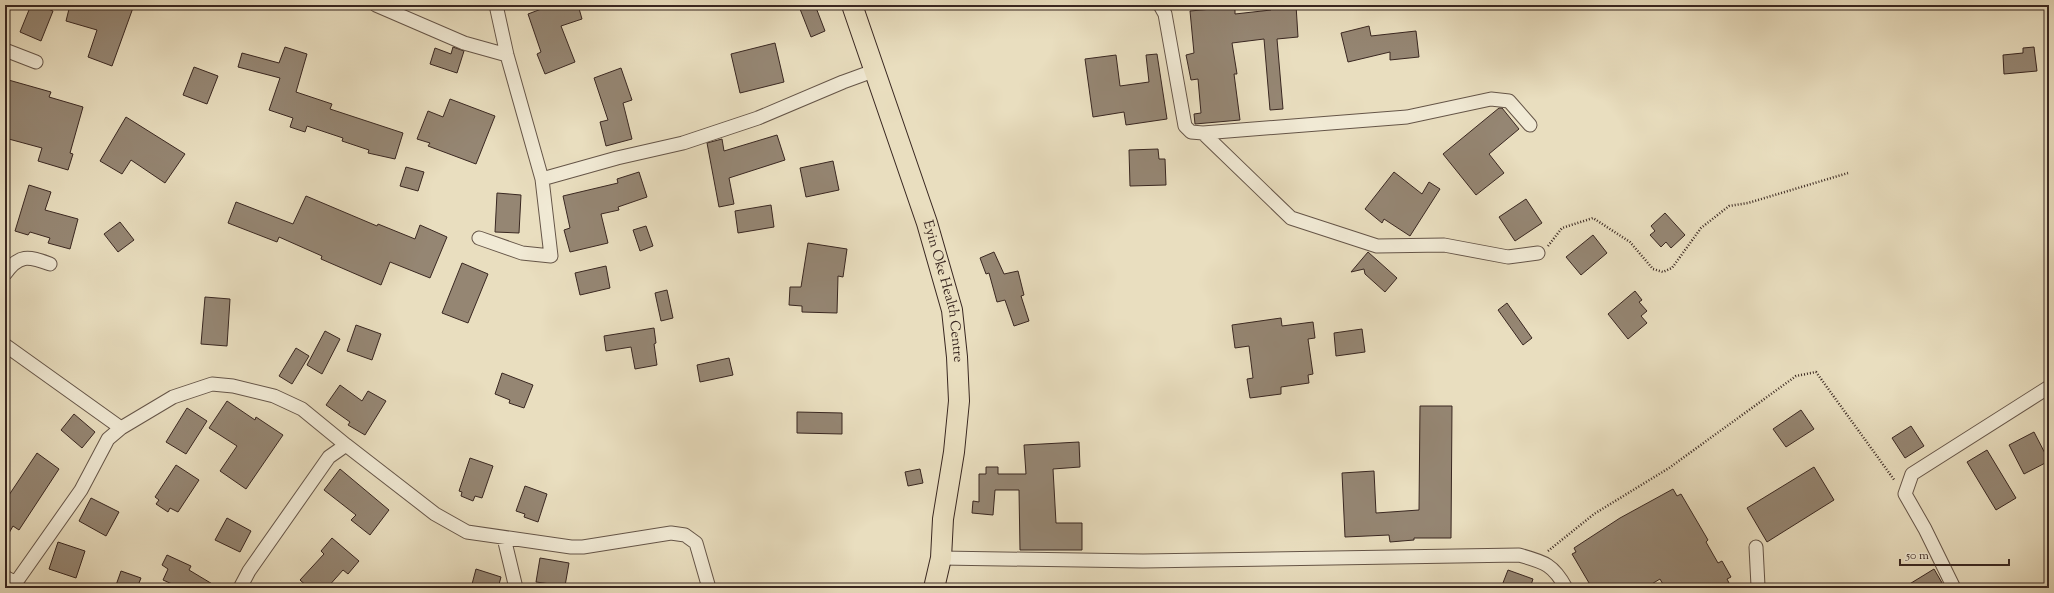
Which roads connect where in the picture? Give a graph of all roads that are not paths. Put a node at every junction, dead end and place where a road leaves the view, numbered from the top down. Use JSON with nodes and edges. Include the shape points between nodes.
{"nodes":[{"id":1,"x":376,"y":5,"type":"edge"},
{"id":2,"x":496,"y":5,"type":"edge"},
{"id":3,"x":852,"y":5,"type":"edge"},
{"id":4,"x":1164,"y":8,"type":"edge"},
{"id":5,"x":5,"y":50,"type":"edge"},
{"id":6,"x":507,"y":54,"type":"junction"},
{"id":7,"x":36,"y":62,"type":"dead end"},
{"id":8,"x":876,"y":70,"type":"junction"},
{"id":9,"x":1530,"y":125,"type":"dead end"},
{"id":10,"x":1203,"y":133,"type":"junction"},
{"id":11,"x":542,"y":179,"type":"junction"},
{"id":12,"x":480,"y":238,"type":"dead end"},
{"id":13,"x":1538,"y":253,"type":"road end"},
{"id":14,"x":50,"y":264,"type":"dead end"},
{"id":15,"x":5,"y":274,"type":"edge"},
{"id":16,"x":5,"y":345,"type":"edge"},
{"id":17,"x":2049,"y":387,"type":"edge"},
{"id":18,"x":121,"y":428,"type":"junction"},
{"id":19,"x":346,"y":445,"type":"junction"},
{"id":20,"x":504,"y":538,"type":"junction"},
{"id":21,"x":1756,"y":547,"type":"dead end"},
{"id":22,"x":941,"y":558,"type":"junction"},
{"id":23,"x":11,"y":583,"type":"edge"},
{"id":24,"x":240,"y":588,"type":"edge"},
{"id":25,"x":516,"y":588,"type":"edge"},
{"id":26,"x":709,"y":588,"type":"edge"},
{"id":27,"x":934,"y":588,"type":"edge"},
{"id":28,"x":1566,"y":588,"type":"edge"},
{"id":29,"x":1760,"y":588,"type":"edge"},
{"id":30,"x":1954,"y":588,"type":"edge"}],
"edges":[{"from":1,"to":6,"type":"street","via":[[464,43]]},
{"from":2,"to":6,"type":"street"},
{"from":3,"to":8,"type":"main road","name":"Eyin Oke Health Centre"},
{"from":4,"to":10,"type":"street","via":[[1185,126],[1191,132]]},
{"from":5,"to":7,"type":"street"},
{"from":6,"to":11,"type":"street"},
{"from":8,"to":11,"type":"street","via":[[758,118],[683,143]]},
{"from":8,"to":22,"type":"main road","name":"Eyin Oke Health Centre","via":[[927,223],[952,310],[959,401],[943,520]]},
{"from":9,"to":10,"type":"street","via":[[1509,101],[1491,99],[1407,117]]},
{"from":10,"to":13,"type":"street","via":[[1291,218],[1377,246],[1444,245],[1508,257]]},
{"from":11,"to":12,"type":"street","via":[[551,256],[522,253]]},
{"from":14,"to":15,"type":"street","via":[[32,257],[13,262]]},
{"from":16,"to":18,"type":"street"},
{"from":17,"to":30,"type":"street","via":[[1912,474],[1904,494],[1925,529]]},
{"from":18,"to":19,"type":"street","via":[[174,397],[212,384],[233,386],[274,396],[302,409]]},
{"from":18,"to":23,"type":"street","via":[[108,439],[81,490]]},
{"from":19,"to":20,"type":"street","via":[[451,524],[467,532]]},
{"from":19,"to":24,"type":"street","via":[[329,457]]},
{"from":20,"to":25,"type":"street"},
{"from":20,"to":26,"type":"street","via":[[584,547],[671,532],[685,535],[696,544]]},
{"from":21,"to":29,"type":"street"},
{"from":22,"to":27,"type":"main road","name":"Eyin Oke Health Centre"},
{"from":22,"to":28,"type":"street","via":[[1143,561],[1519,555],[1551,566]]}]}
